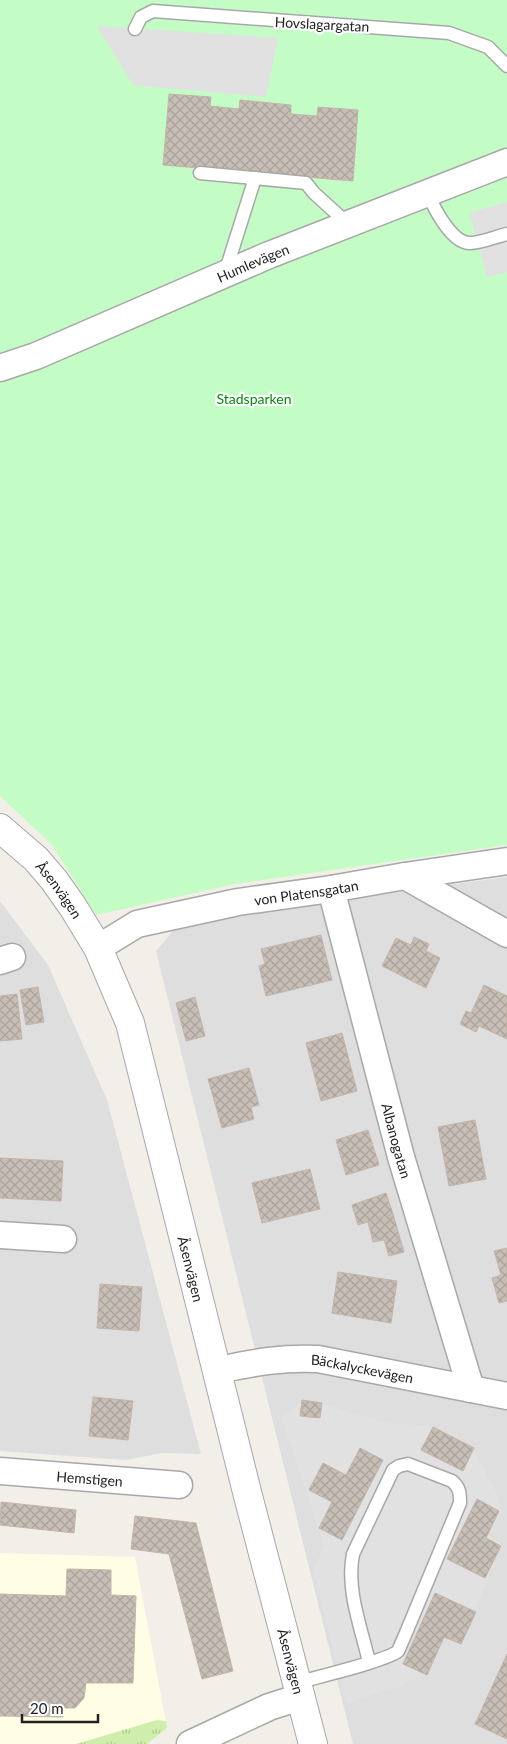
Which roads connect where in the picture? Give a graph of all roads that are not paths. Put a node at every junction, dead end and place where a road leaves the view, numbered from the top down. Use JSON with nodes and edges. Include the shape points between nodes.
{"nodes":[{"id":1,"x":135,"y":29,"type":"dead end"},
{"id":2,"x":507,"y":66,"type":"edge"},
{"id":3,"x":507,"y":162,"type":"edge"},
{"id":4,"x":200,"y":173,"type":"dead end"},
{"id":5,"x":256,"y":178,"type":"junction"},
{"id":6,"x":428,"y":194,"type":"junction"},
{"id":7,"x":348,"y":223,"type":"junction"},
{"id":8,"x":507,"y":234,"type":"edge"},
{"id":9,"x":225,"y":274,"type":"junction"},
{"id":10,"x":0,"y":368,"type":"edge"},
{"id":11,"x":0,"y":828,"type":"edge"},
{"id":12,"x":507,"y":861,"type":"edge"},
{"id":13,"x":405,"y":876,"type":"junction"},
{"id":14,"x":331,"y":889,"type":"junction"},
{"id":15,"x":507,"y":934,"type":"edge"},
{"id":16,"x":98,"y":948,"type":"junction"},
{"id":17,"x":0,"y":1235,"type":"edge"},
{"id":18,"x":63,"y":1239,"type":"dead end"},
{"id":19,"x":218,"y":1370,"type":"junction"},
{"id":20,"x":471,"y":1389,"type":"junction"},
{"id":21,"x":507,"y":1396,"type":"edge"},
{"id":22,"x":0,"y":1471,"type":"edge"},
{"id":23,"x":179,"y":1485,"type":"dead end"},
{"id":24,"x":369,"y":1662,"type":"junction"},
{"id":25,"x":298,"y":1690,"type":"junction"},
{"id":26,"x":190,"y":1744,"type":"edge"},
{"id":27,"x":313,"y":1744,"type":"edge"}],
"edges":[{"from":1,"to":2,"type":"lane","name":"Hovslagargatan","via":[[141,17],[153,12],[449,33],[488,47]]},
{"from":3,"to":6,"type":"street","name":"Humlevägen"},
{"from":4,"to":5,"type":"lane"},
{"from":5,"to":7,"type":"lane","via":[[306,183]]},
{"from":5,"to":9,"type":"lane"},
{"from":6,"to":7,"type":"street","name":"Humlevägen"},
{"from":6,"to":8,"type":"lane","via":[[435,210],[456,237],[464,242]]},
{"from":7,"to":9,"type":"street","name":"Humlevägen"},
{"from":9,"to":10,"type":"street","name":"Humlevägen","via":[[36,356]]},
{"from":11,"to":16,"type":"street","name":"Åsenvägen","via":[[36,859],[54,880]]},
{"from":12,"to":13,"type":"street","name":"von Platensgatan"},
{"from":13,"to":14,"type":"street","name":"von Platensgatan"},
{"from":13,"to":15,"type":"street"},
{"from":14,"to":16,"type":"street","name":"von Platensgatan","via":[[238,902],[136,924]]},
{"from":14,"to":20,"type":"street","name":"Albanogatan","via":[[401,1157]]},
{"from":16,"to":19,"type":"street","name":"Åsenvägen","via":[[130,1023]]},
{"from":17,"to":18,"type":"street"},
{"from":19,"to":20,"type":"street","name":"Bäckalyckevägen","via":[[266,1360],[318,1359]]},
{"from":19,"to":25,"type":"street","name":"Åsenvägen"},
{"from":20,"to":21,"type":"street","name":"Bäckalyckevägen"},
{"from":22,"to":23,"type":"street","name":"Hemstigen"},
{"from":24,"to":24,"type":"lane","via":[[398,1651],[460,1503],[458,1486],[452,1481],[408,1464],[394,1470],[351,1564],[352,1590]]},
{"from":24,"to":25,"type":"lane"},
{"from":25,"to":26,"type":"street"},
{"from":25,"to":27,"type":"street","name":"Åsenvägen"}]}
